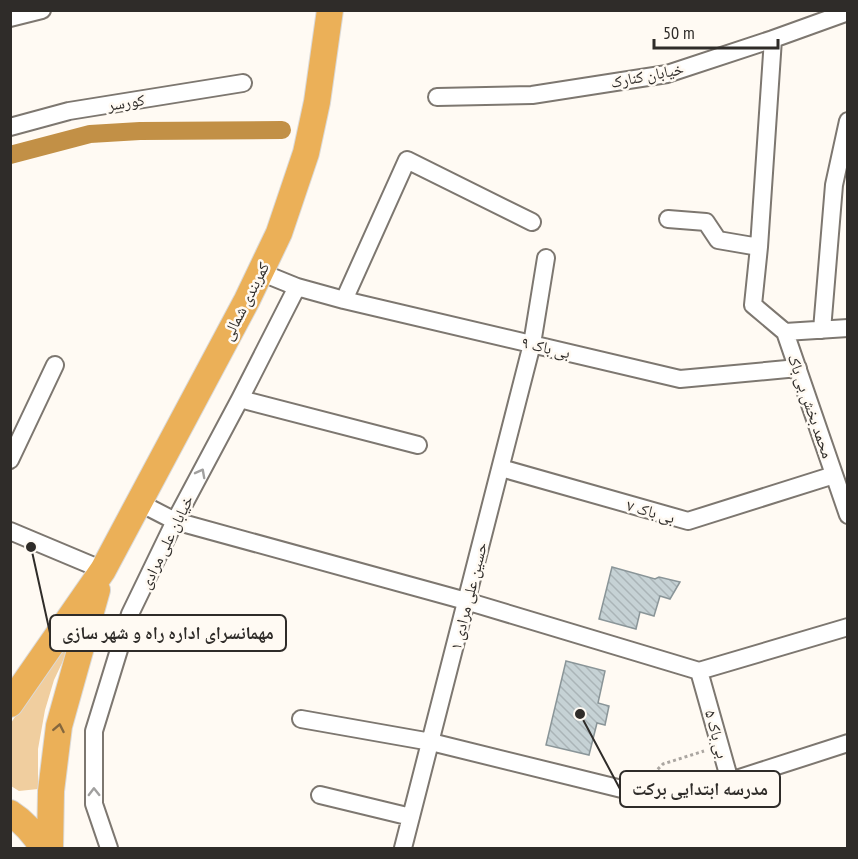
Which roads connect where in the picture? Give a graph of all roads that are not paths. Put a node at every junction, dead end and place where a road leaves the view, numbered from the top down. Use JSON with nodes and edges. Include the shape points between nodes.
{"nodes":[{"id":1,"x":42,"y":10,"type":"edge"},
{"id":2,"x":330,"y":10,"type":"edge"},
{"id":3,"x":848,"y":12,"type":"edge"},
{"id":4,"x":10,"y":18,"type":"edge"},
{"id":5,"x":773,"y":39,"type":"junction"},
{"id":6,"x":243,"y":83,"type":"dead end"},
{"id":7,"x":437,"y":98,"type":"dead end"},
{"id":8,"x":848,"y":121,"type":"edge"},
{"id":9,"x":10,"y":127,"type":"edge"},
{"id":10,"x":668,"y":219,"type":"dead end"},
{"id":11,"x":532,"y":222,"type":"dead end"},
{"id":12,"x":759,"y":247,"type":"junction"},
{"id":13,"x":546,"y":258,"type":"dead end"},
{"id":14,"x":260,"y":272,"type":"junction"},
{"id":15,"x":297,"y":287,"type":"junction"},
{"id":16,"x":344,"y":300,"type":"junction"},
{"id":17,"x":848,"y":328,"type":"edge"},
{"id":18,"x":822,"y":330,"type":"junction"},
{"id":19,"x":785,"y":332,"type":"junction"},
{"id":20,"x":532,"y":344,"type":"junction"},
{"id":21,"x":55,"y":365,"type":"dead end"},
{"id":22,"x":798,"y":368,"type":"junction"},
{"id":23,"x":240,"y":399,"type":"junction"},
{"id":24,"x":418,"y":446,"type":"dead end"},
{"id":25,"x":10,"y":460,"type":"edge"},
{"id":26,"x":501,"y":468,"type":"junction"},
{"id":27,"x":834,"y":475,"type":"junction"},
{"id":28,"x":140,"y":503,"type":"junction"},
{"id":29,"x":848,"y":515,"type":"edge"},
{"id":30,"x":175,"y":521,"type":"junction"},
{"id":31,"x":10,"y":531,"type":"edge"},
{"id":32,"x":103,"y":570,"type":"junction"},
{"id":33,"x":466,"y":602,"type":"junction"},
{"id":34,"x":848,"y":627,"type":"edge"},
{"id":35,"x":699,"y":671,"type":"junction"},
{"id":36,"x":10,"y":704,"type":"edge"},
{"id":37,"x":301,"y":718,"type":"dead end"},
{"id":38,"x":431,"y":742,"type":"junction"},
{"id":39,"x":848,"y":743,"type":"edge"},
{"id":40,"x":634,"y":792,"type":"road end"},
{"id":41,"x":320,"y":795,"type":"dead end"},
{"id":42,"x":10,"y":813,"type":"edge"},
{"id":43,"x":411,"y":817,"type":"junction"},
{"id":44,"x":43,"y":849,"type":"edge"},
{"id":45,"x":50,"y":849,"type":"edge"},
{"id":46,"x":110,"y":849,"type":"edge"},
{"id":47,"x":403,"y":849,"type":"edge"}],
"edges":[{"from":1,"to":4,"type":"street"},
{"from":2,"to":14,"type":"highway","name":"کمربندی شمالی","via":[[306,153],[279,233]]},
{"from":3,"to":5,"type":"street","name":"خیابان کنارک"},
{"from":5,"to":7,"type":"street","name":"خیابان کنارک","via":[[667,74],[532,94]]},
{"from":5,"to":12,"type":"street"},
{"from":6,"to":9,"type":"street","name":"کورسر","via":[[69,111]]},
{"from":8,"to":18,"type":"street","via":[[834,185]]},
{"from":10,"to":12,"type":"street","via":[[706,222],[718,240]]},
{"from":11,"to":16,"type":"street","via":[[407,160]]},
{"from":12,"to":19,"type":"street","via":[[753,305]]},
{"from":13,"to":20,"type":"street","name":"حسین علی مرادی ۱"},
{"from":14,"to":15,"type":"street","name":"بی باک ۹"},
{"from":14,"to":28,"type":"highway","name":"کمربندی شمالی"},
{"from":15,"to":16,"type":"street","name":"بی باک ۹"},
{"from":15,"to":23,"type":"street","name":"خیابان علی مرادی"},
{"from":16,"to":20,"type":"street","name":"بی باک ۹"},
{"from":17,"to":18,"type":"street"},
{"from":18,"to":19,"type":"street"},
{"from":19,"to":22,"type":"street","name":"محمد بخش بی باک"},
{"from":20,"to":22,"type":"street","name":"بی باک ۹","via":[[680,379]]},
{"from":20,"to":26,"type":"street","name":"حسین علی مرادی ۱"},
{"from":21,"to":25,"type":"street"},
{"from":22,"to":27,"type":"street","name":"محمد بخش بی باک"},
{"from":23,"to":24,"type":"street"},
{"from":30,"to":23,"type":"street","name":"خیابان علی مرادی","one_way":true},
{"from":26,"to":27,"type":"street","name":"بی باک ۷","via":[[688,521]]},
{"from":26,"to":33,"type":"street","name":"حسین علی مرادی ۱"},
{"from":27,"to":29,"type":"street","name":"محمد بخش بی باک"},
{"from":28,"to":30,"type":"street"},
{"from":28,"to":32,"type":"highway","name":"کمربندی شمالی"},
{"from":30,"to":33,"type":"street"},
{"from":46,"to":30,"type":"street","name":"خیابان علی مرادی","one_way":true,"via":[[94,804],[94,731],[130,614]]},
{"from":31,"to":32,"type":"street"},
{"from":32,"to":36,"type":"highway"},
{"from":45,"to":32,"type":"highway","one_way":true,"via":[[51,791],[59,726]]},
{"from":33,"to":35,"type":"street"},
{"from":33,"to":38,"type":"street","name":"حسین علی مرادی ۱"},
{"from":34,"to":35,"type":"street"},
{"from":35,"to":39,"type":"street","name":"بی باک ۵","via":[[730,781]]},
{"from":37,"to":38,"type":"street"},
{"from":38,"to":40,"type":"street"},
{"from":38,"to":43,"type":"street","name":"حسین علی مرادی ۱"},
{"from":41,"to":43,"type":"street"},
{"from":42,"to":44,"type":"highway"},
{"from":43,"to":47,"type":"street","name":"حسین علی مرادی ۱"}]}
